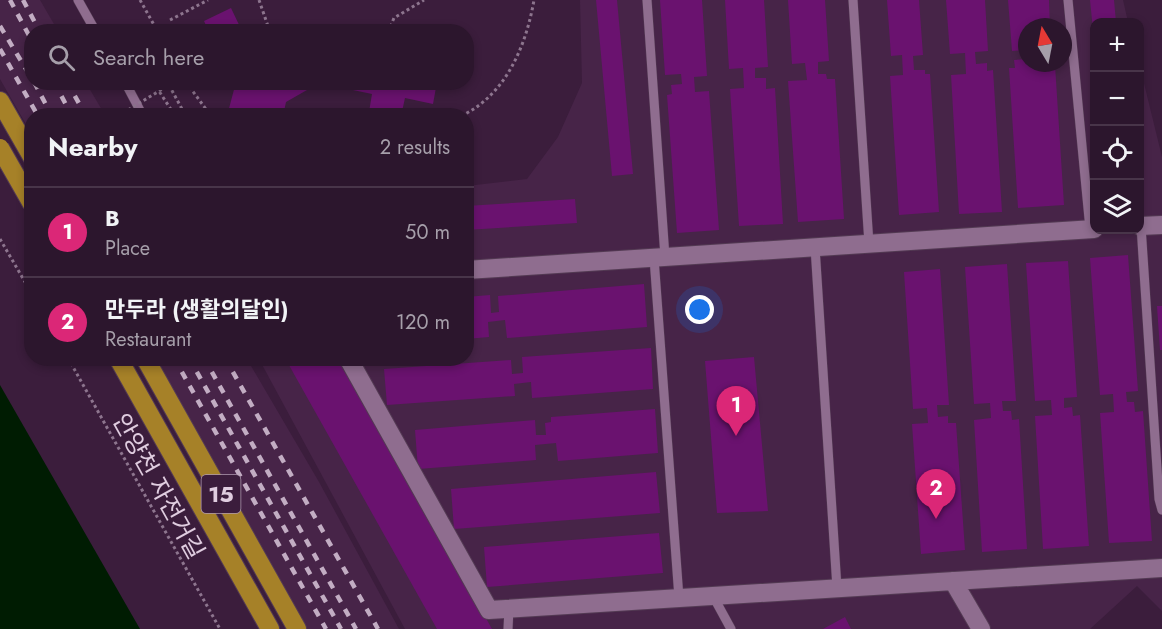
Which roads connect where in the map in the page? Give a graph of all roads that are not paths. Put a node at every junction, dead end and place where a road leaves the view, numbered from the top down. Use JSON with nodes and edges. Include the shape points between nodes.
{"nodes":[{"id":1,"x":78,"y":0,"type":"edge"},
{"id":2,"x":647,"y":0,"type":"edge"},
{"id":3,"x":853,"y":0,"type":"edge"},
{"id":4,"x":1068,"y":0,"type":"edge"},
{"id":5,"x":92,"y":24,"type":"edge"},
{"id":6,"x":129,"y":90,"type":"edge"},
{"id":7,"x":0,"y":101,"type":"edge"},
{"id":8,"x":139,"y":108,"type":"edge"},
{"id":9,"x":24,"y":143,"type":"edge"},
{"id":10,"x":0,"y":148,"type":"edge"},
{"id":11,"x":24,"y":190,"type":"edge"},
{"id":12,"x":1090,"y":210,"type":"edge"},
{"id":13,"x":1162,"y":225,"type":"edge"},
{"id":14,"x":1144,"y":226,"type":"edge"},
{"id":15,"x":1090,"y":229,"type":"edge"},
{"id":16,"x":1141,"y":234,"type":"edge"},
{"id":17,"x":869,"y":244,"type":"junction"},
{"id":18,"x":815,"y":247,"type":"junction"},
{"id":19,"x":659,"y":257,"type":"junction"},
{"id":20,"x":474,"y":269,"type":"edge"},
{"id":21,"x":122,"y":366,"type":"edge"},
{"id":22,"x":149,"y":366,"type":"edge"},
{"id":23,"x":352,"y":366,"type":"edge"},
{"id":24,"x":1162,"y":510,"type":"edge"},
{"id":25,"x":1162,"y":568,"type":"edge"},
{"id":26,"x":953,"y":581,"type":"junction"},
{"id":27,"x":837,"y":588,"type":"junction"},
{"id":28,"x":713,"y":596,"type":"junction"},
{"id":29,"x":679,"y":598,"type":"junction"},
{"id":30,"x":509,"y":609,"type":"junction"},
{"id":31,"x":270,"y":629,"type":"edge"},
{"id":32,"x":297,"y":629,"type":"edge"},
{"id":33,"x":508,"y":629,"type":"edge"},
{"id":34,"x":731,"y":629,"type":"edge"},
{"id":35,"x":981,"y":629,"type":"edge"}],
"edges":[{"from":1,"to":5,"type":"lane"},
{"from":2,"to":19,"type":"lane"},
{"from":3,"to":17,"type":"lane"},
{"from":4,"to":12,"type":"lane"},
{"from":6,"to":8,"type":"lane"},
{"from":7,"to":9,"type":"highway"},
{"from":10,"to":11,"type":"highway","bridge":true},
{"from":13,"to":14,"type":"street"},
{"from":15,"to":17,"type":"street"},
{"from":16,"to":24,"type":"lane"},
{"from":17,"to":18,"type":"street"},
{"from":18,"to":19,"type":"street"},
{"from":18,"to":27,"type":"lane"},
{"from":19,"to":20,"type":"street"},
{"from":19,"to":29,"type":"lane"},
{"from":21,"to":31,"type":"highway","number":"15"},
{"from":22,"to":32,"type":"highway","number":"15"},
{"from":23,"to":30,"type":"street","via":[[489,610]]},
{"from":25,"to":26,"type":"street"},
{"from":26,"to":27,"type":"street"},
{"from":26,"to":35,"type":"street"},
{"from":27,"to":28,"type":"street"},
{"from":28,"to":29,"type":"street"},
{"from":28,"to":34,"type":"lane"},
{"from":29,"to":30,"type":"street"},
{"from":30,"to":33,"type":"lane"}]}
